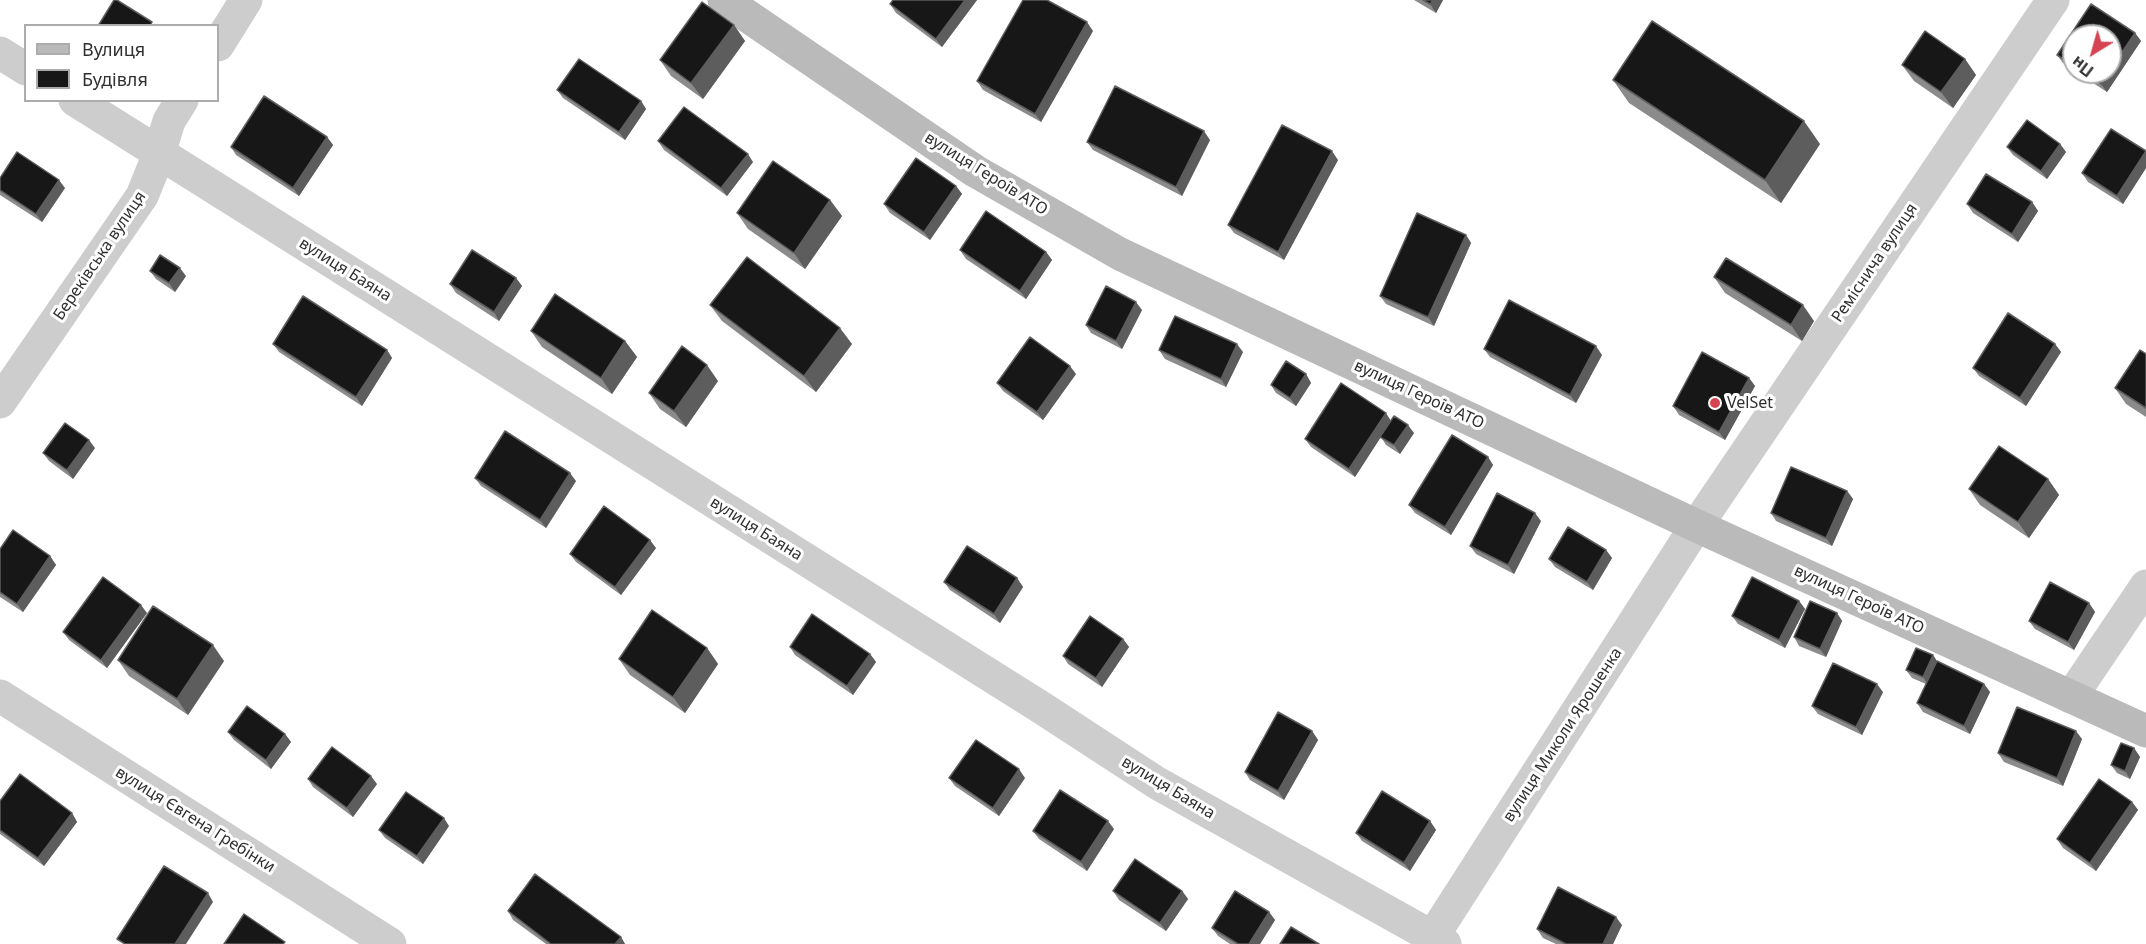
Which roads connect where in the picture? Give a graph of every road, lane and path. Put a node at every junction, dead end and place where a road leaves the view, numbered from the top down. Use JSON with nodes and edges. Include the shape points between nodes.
{"nodes":[{"id":1,"x":246,"y":0,"type":"edge"},
{"id":2,"x":724,"y":0,"type":"edge"},
{"id":3,"x":2053,"y":0,"type":"edge"},
{"id":4,"x":219,"y":43,"type":"edge"},
{"id":5,"x":0,"y":53,"type":"edge"},
{"id":6,"x":24,"y":68,"type":"edge"},
{"id":7,"x":78,"y":102,"type":"edge"},
{"id":8,"x":181,"y":102,"type":"edge"},
{"id":9,"x":159,"y":154,"type":"junction"},
{"id":10,"x":0,"y":402,"type":"edge"},
{"id":11,"x":1696,"y":526,"type":"junction"},
{"id":12,"x":2146,"y":586,"type":"edge"},
{"id":13,"x":0,"y":696,"type":"edge"},
{"id":14,"x":2071,"y":697,"type":"junction"},
{"id":15,"x":2146,"y":731,"type":"edge"},
{"id":16,"x":1435,"y":942,"type":"edge"},
{"id":17,"x":390,"y":944,"type":"edge"}],
"edges":[{"from":1,"to":4,"type":"street"},
{"from":2,"to":11,"type":"street","name":"вулиця Героїв АТО","via":[[975,171],[1120,254]]},
{"from":3,"to":11,"type":"street","name":"Реміснича вулиця"},
{"from":5,"to":6,"type":"street"},
{"from":7,"to":9,"type":"street","name":"вулиця Баяна"},
{"from":8,"to":9,"type":"street","name":"Береківська вулиця","via":[[169,121]]},
{"from":9,"to":10,"type":"street","name":"Береківська вулиця","via":[[142,196]]},
{"from":9,"to":16,"type":"street","name":"вулиця Баяна","via":[[1157,783]]},
{"from":11,"to":14,"type":"street","name":"вулиця Героїв АТО"},
{"from":11,"to":16,"type":"street","name":"вулиця Миколи Ярошенка"},
{"from":12,"to":14,"type":"street"},
{"from":13,"to":17,"type":"street","name":"вулиця Євгена Гребінки"},
{"from":14,"to":15,"type":"street","name":"вулиця Героїв АТО"}]}
